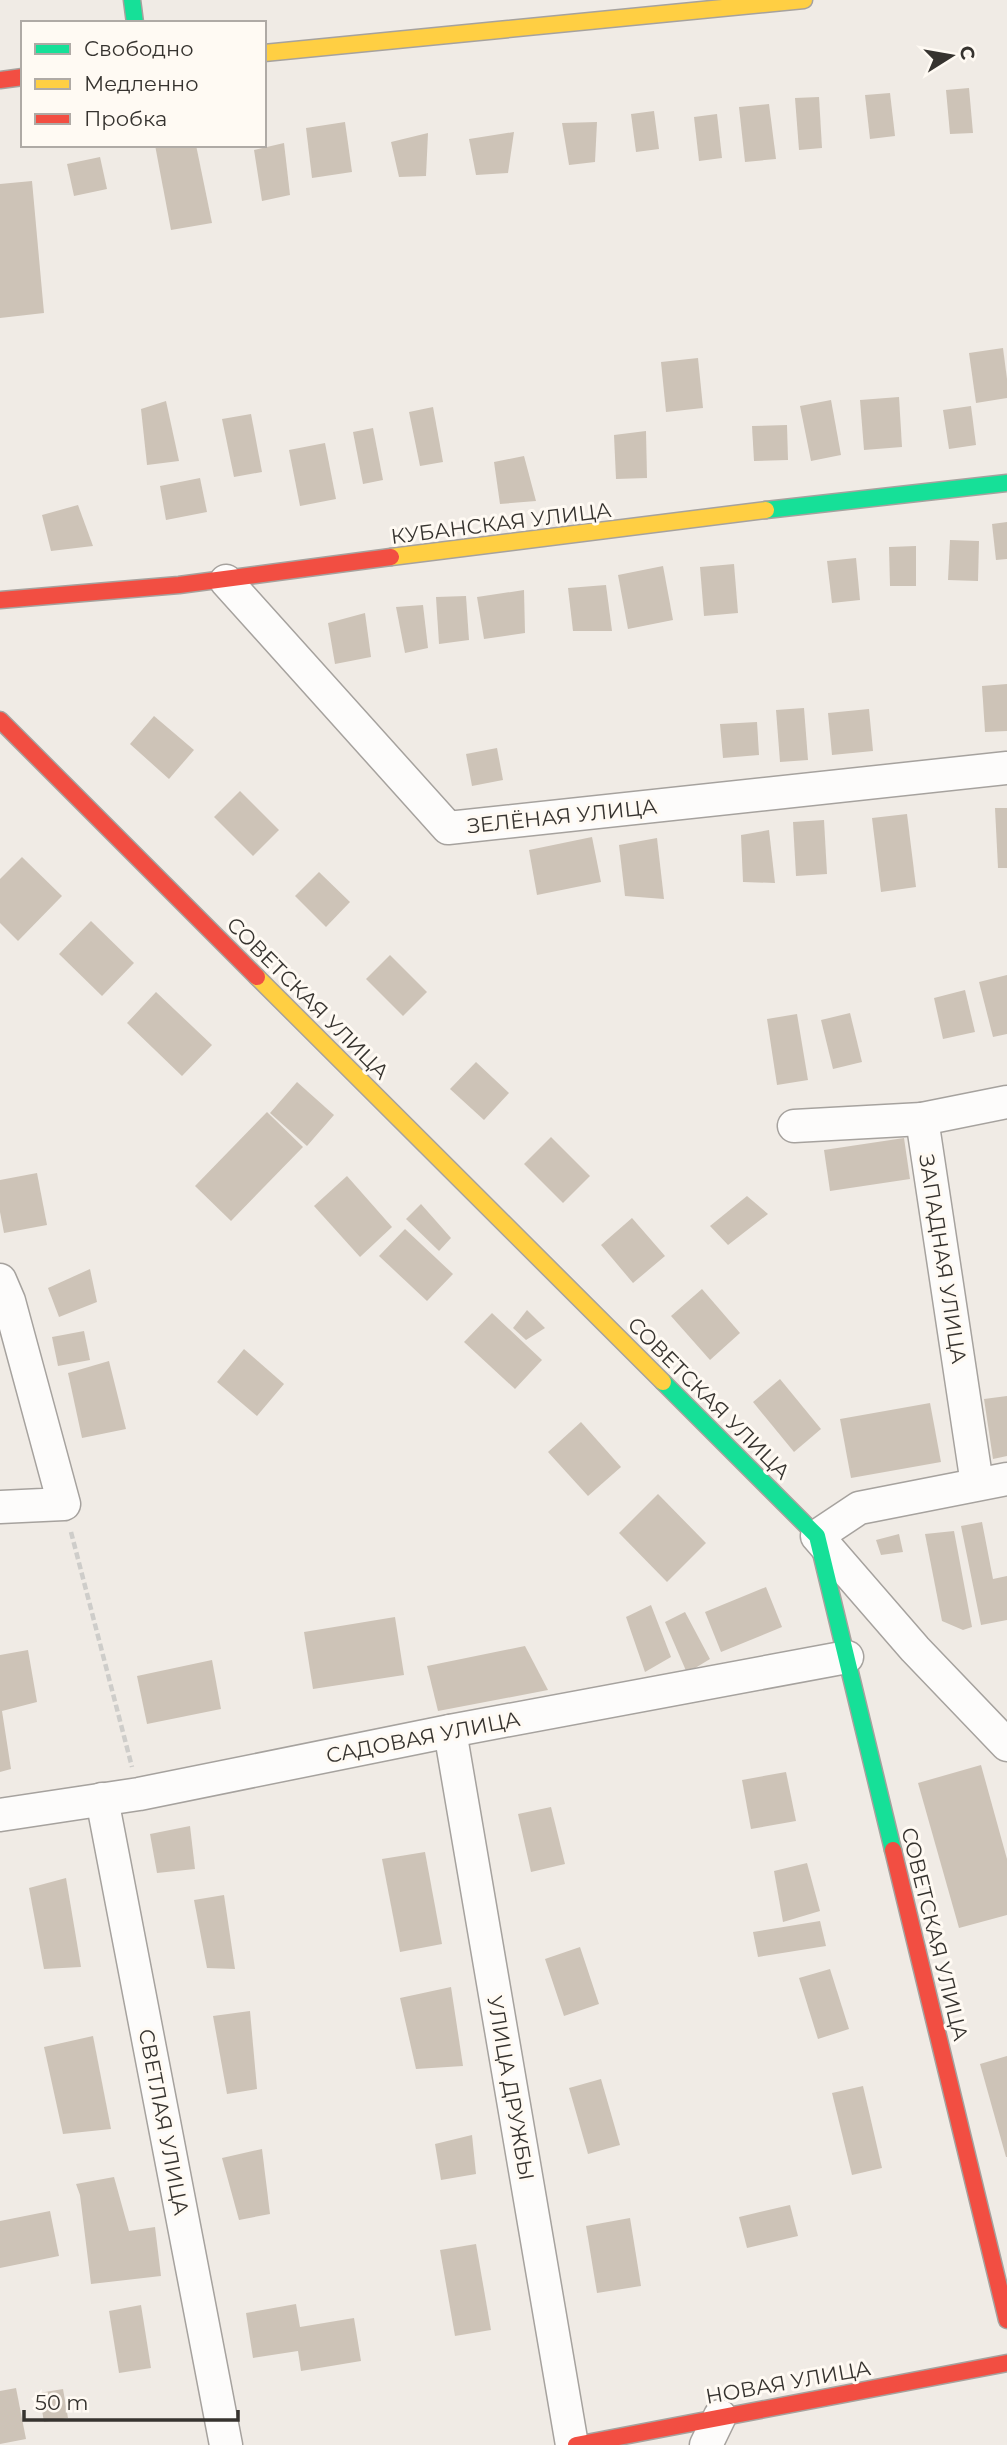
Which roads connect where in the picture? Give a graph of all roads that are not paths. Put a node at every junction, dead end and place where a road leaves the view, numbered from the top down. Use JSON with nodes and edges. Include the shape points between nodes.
{"nodes":[{"id":1,"x":132,"y":0,"type":"edge"},
{"id":2,"x":804,"y":0,"type":"edge"},
{"id":3,"x":135,"y":21,"type":"edge"},
{"id":4,"x":266,"y":53,"type":"edge"},
{"id":5,"x":21,"y":77,"type":"edge"},
{"id":6,"x":0,"y":80,"type":"edge"},
{"id":7,"x":1007,"y":483,"type":"edge"},
{"id":8,"x":226,"y":581,"type":"junction"},
{"id":9,"x":0,"y":600,"type":"edge"},
{"id":10,"x":0,"y":720,"type":"edge"},
{"id":11,"x":1007,"y":768,"type":"edge"},
{"id":12,"x":1007,"y":1102,"type":"edge"},
{"id":13,"x":922,"y":1119,"type":"junction"},
{"id":14,"x":794,"y":1126,"type":"dead end"},
{"id":15,"x":0,"y":1280,"type":"edge"},
{"id":16,"x":992,"y":1482,"type":"edge"},
{"id":17,"x":0,"y":1507,"type":"edge"},
{"id":18,"x":817,"y":1536,"type":"junction"},
{"id":19,"x":847,"y":1657,"type":"junction"},
{"id":20,"x":450,"y":1731,"type":"junction"},
{"id":21,"x":1007,"y":1745,"type":"edge"},
{"id":22,"x":102,"y":1799,"type":"junction"},
{"id":23,"x":0,"y":1815,"type":"edge"},
{"id":24,"x":1007,"y":2320,"type":"edge"},
{"id":25,"x":1007,"y":2363,"type":"edge"},
{"id":26,"x":720,"y":2416,"type":"junction"},
{"id":27,"x":226,"y":2445,"type":"edge"},
{"id":28,"x":574,"y":2445,"type":"edge"},
{"id":29,"x":706,"y":2445,"type":"edge"}],
"edges":[{"from":1,"to":3,"type":"street"},
{"from":2,"to":4,"type":"street"},
{"from":5,"to":6,"type":"street"},
{"from":7,"to":8,"type":"street","name":"КУБАНСКАЯ УЛИЦА","via":[[480,545]]},
{"from":8,"to":9,"type":"street","name":"КУБАНСКАЯ УЛИЦА"},
{"from":8,"to":11,"type":"street","name":"ЗЕЛЁНАЯ УЛИЦА","via":[[448,828]]},
{"from":10,"to":18,"type":"street","name":"СОВЕТСКАЯ УЛИЦА"},
{"from":12,"to":13,"type":"street"},
{"from":13,"to":14,"type":"street"},
{"from":13,"to":16,"type":"street","name":"ЗАПАДНАЯ УЛИЦА"},
{"from":15,"to":17,"type":"street","via":[[64,1504]]},
{"from":16,"to":18,"type":"street","via":[[859,1508]]},
{"from":18,"to":19,"type":"street","name":"СОВЕТСКАЯ УЛИЦА"},
{"from":18,"to":21,"type":"street"},
{"from":19,"to":20,"type":"street","name":"САДОВАЯ УЛИЦА"},
{"from":19,"to":24,"type":"street","name":"СОВЕТСКАЯ УЛИЦА"},
{"from":20,"to":22,"type":"street","name":"САДОВАЯ УЛИЦА"},
{"from":20,"to":28,"type":"street","name":"УЛИЦА ДРУЖБЫ"},
{"from":22,"to":23,"type":"street","name":"САДОВАЯ УЛИЦА"},
{"from":22,"to":27,"type":"street","name":"СВЕТЛАЯ УЛИЦА"},
{"from":25,"to":26,"type":"street","name":"НОВАЯ УЛИЦА"},
{"from":26,"to":28,"type":"street","name":"НОВАЯ УЛИЦА"},
{"from":26,"to":29,"type":"street"}]}
